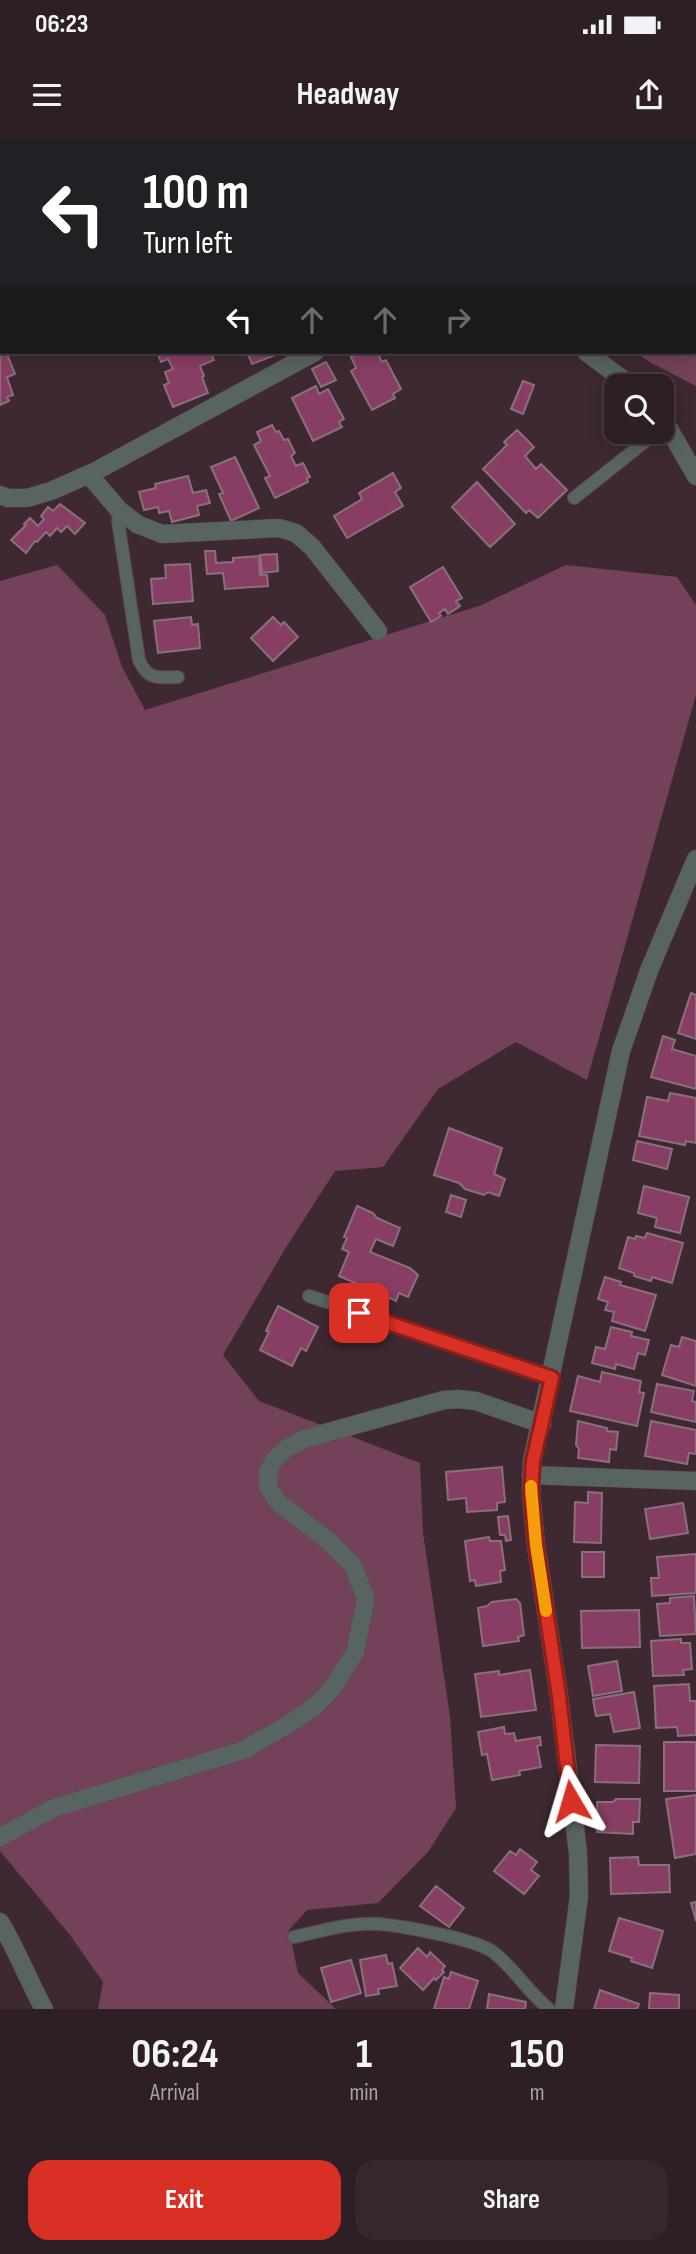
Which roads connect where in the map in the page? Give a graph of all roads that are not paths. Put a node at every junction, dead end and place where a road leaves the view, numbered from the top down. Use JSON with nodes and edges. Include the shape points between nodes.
{"nodes":[{"id":1,"x":311,"y":354,"type":"edge"},
{"id":2,"x":589,"y":354,"type":"edge"},
{"id":3,"x":616,"y":374,"type":"edge"},
{"id":4,"x":640,"y":444,"type":"edge"},
{"id":5,"x":673,"y":444,"type":"edge"},
{"id":6,"x":89,"y":475,"type":"junction"},
{"id":7,"x":696,"y":476,"type":"edge"},
{"id":8,"x":0,"y":495,"type":"edge"},
{"id":9,"x":573,"y":498,"type":"dead end"},
{"id":10,"x":119,"y":510,"type":"junction"},
{"id":11,"x":378,"y":631,"type":"dead end"},
{"id":12,"x":178,"y":677,"type":"dead end"},
{"id":13,"x":696,"y":859,"type":"edge"},
{"id":14,"x":309,"y":1296,"type":"dead end"},
{"id":15,"x":552,"y":1378,"type":"junction"},
{"id":16,"x":542,"y":1424,"type":"junction"},
{"id":17,"x":531,"y":1475,"type":"junction"},
{"id":18,"x":696,"y":1481,"type":"edge"},
{"id":19,"x":0,"y":1837,"type":"edge"},
{"id":20,"x":0,"y":1922,"type":"edge"},
{"id":21,"x":295,"y":1937,"type":"dead end"},
{"id":22,"x":44,"y":2009,"type":"edge"},
{"id":23,"x":549,"y":2009,"type":"edge"},
{"id":24,"x":564,"y":2009,"type":"edge"}],
"edges":[{"from":1,"to":6,"type":"street"},
{"from":2,"to":3,"type":"street"},
{"from":4,"to":9,"type":"lane"},
{"from":5,"to":7,"type":"street"},
{"from":6,"to":8,"type":"street","via":[[27,498]]},
{"from":6,"to":10,"type":"street"},
{"from":10,"to":11,"type":"street","via":[[162,534],[279,528],[296,533]]},
{"from":10,"to":12,"type":"lane","via":[[139,660],[151,677]]},
{"from":13,"to":15,"type":"street","via":[[621,1051]]},
{"from":14,"to":15,"type":"lane"},
{"from":15,"to":16,"type":"street"},
{"from":16,"to":17,"type":"street"},
{"from":16,"to":19,"type":"street","via":[[476,1401],[444,1400],[304,1438],[287,1448],[268,1472],[268,1487],[279,1503],[353,1566],[366,1599],[355,1652],[332,1689],[303,1715],[244,1750],[54,1808]]},
{"from":17,"to":18,"type":"street"},
{"from":17,"to":24,"type":"street","via":[[536,1545],[578,1853],[579,1896]]},
{"from":20,"to":22,"type":"street"},
{"from":21,"to":23,"type":"lane","via":[[378,1924],[463,1939],[494,1952]]}]}
